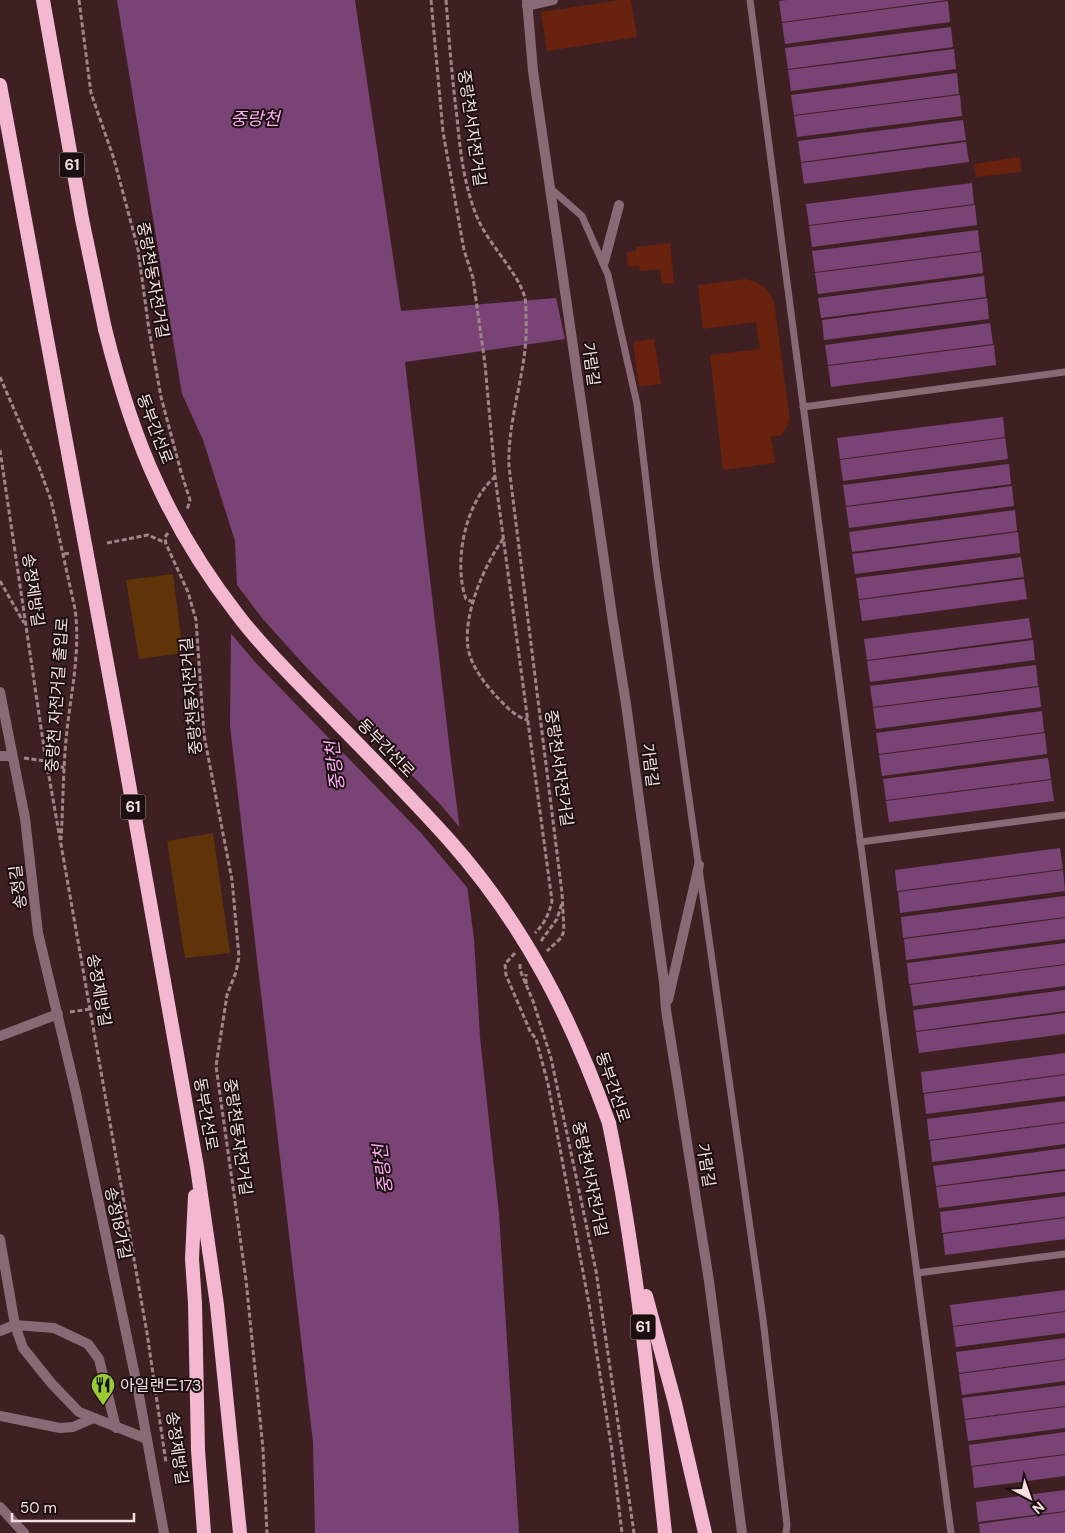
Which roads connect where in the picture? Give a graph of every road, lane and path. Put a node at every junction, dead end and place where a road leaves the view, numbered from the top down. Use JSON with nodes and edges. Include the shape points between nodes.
{"nodes":[{"id":1,"x":43,"y":0,"type":"edge"},
{"id":2,"x":79,"y":0,"type":"edge"},
{"id":3,"x":431,"y":0,"type":"edge"},
{"id":4,"x":446,"y":0,"type":"edge"},
{"id":5,"x":553,"y":0,"type":"edge"},
{"id":6,"x":750,"y":0,"type":"edge"},
{"id":7,"x":527,"y":3,"type":"edge"},
{"id":8,"x":0,"y":85,"type":"edge"},
{"id":9,"x":550,"y":188,"type":"junction"},
{"id":10,"x":619,"y":205,"type":"dead end"},
{"id":11,"x":604,"y":262,"type":"junction"},
{"id":12,"x":1065,"y":372,"type":"edge"},
{"id":13,"x":0,"y":377,"type":"edge"},
{"id":14,"x":803,"y":407,"type":"junction"},
{"id":15,"x":0,"y":450,"type":"edge"},
{"id":16,"x":495,"y":476,"type":"junction"},
{"id":17,"x":188,"y":507,"type":"dead end"},
{"id":18,"x":504,"y":539,"type":"junction"},
{"id":19,"x":107,"y":544,"type":"dead end"},
{"id":20,"x":70,"y":553,"type":"dead end"},
{"id":21,"x":64,"y":554,"type":"junction"},
{"id":22,"x":0,"y":580,"type":"edge"},
{"id":23,"x":473,"y":602,"type":"junction"},
{"id":24,"x":26,"y":626,"type":"junction"},
{"id":25,"x":0,"y":692,"type":"edge"},
{"id":26,"x":528,"y":720,"type":"junction"},
{"id":27,"x":0,"y":756,"type":"edge"},
{"id":28,"x":12,"y":756,"type":"junction"},
{"id":29,"x":46,"y":762,"type":"junction"},
{"id":30,"x":64,"y":768,"type":"junction"},
{"id":31,"x":1065,"y":816,"type":"edge"},
{"id":32,"x":860,"y":842,"type":"junction"},
{"id":33,"x":61,"y":847,"type":"junction"},
{"id":34,"x":699,"y":865,"type":"junction"},
{"id":35,"x":534,"y":934,"type":"dead end"},
{"id":36,"x":516,"y":951,"type":"dead end"},
{"id":37,"x":544,"y":954,"type":"dead end"},
{"id":38,"x":527,"y":971,"type":"dead end"},
{"id":39,"x":90,"y":1009,"type":"junction"},
{"id":40,"x":666,"y":1010,"type":"junction"},
{"id":41,"x":58,"y":1014,"type":"junction"},
{"id":42,"x":0,"y":1036,"type":"edge"},
{"id":43,"x":197,"y":1167,"type":"junction"},
{"id":44,"x":630,"y":1235,"type":"junction"},
{"id":45,"x":0,"y":1239,"type":"edge"},
{"id":46,"x":1065,"y":1254,"type":"edge"},
{"id":47,"x":917,"y":1273,"type":"junction"},
{"id":48,"x":14,"y":1325,"type":"junction"},
{"id":49,"x":0,"y":1331,"type":"edge"},
{"id":50,"x":0,"y":1416,"type":"edge"},
{"id":51,"x":94,"y":1418,"type":"junction"},
{"id":52,"x":116,"y":1428,"type":"junction"},
{"id":53,"x":147,"y":1439,"type":"junction"},
{"id":54,"x":167,"y":1466,"type":"dead end"},
{"id":55,"x":0,"y":1507,"type":"edge"},
{"id":56,"x":8,"y":1517,"type":"junction"},
{"id":57,"x":0,"y":1525,"type":"edge"},
{"id":58,"x":24,"y":1533,"type":"edge"},
{"id":59,"x":164,"y":1533,"type":"edge"},
{"id":60,"x":204,"y":1533,"type":"edge"},
{"id":61,"x":240,"y":1533,"type":"edge"},
{"id":62,"x":267,"y":1533,"type":"edge"},
{"id":63,"x":622,"y":1533,"type":"edge"},
{"id":64,"x":634,"y":1533,"type":"edge"},
{"id":65,"x":665,"y":1533,"type":"edge"},
{"id":66,"x":705,"y":1533,"type":"edge"},
{"id":67,"x":742,"y":1533,"type":"edge"},
{"id":68,"x":786,"y":1533,"type":"edge"},
{"id":69,"x":951,"y":1533,"type":"edge"}],
"edges":[{"from":1,"to":44,"type":"highway","name":"동부간선로","number":"61","bridge":true,"via":[[105,329],[124,397],[156,483],[196,555],[237,615],[439,829],[490,891],[537,961],[590,1069],[609,1123]]},
{"from":2,"to":17,"type":"path","name":"중랑천동자전거길","via":[[91,93],[114,159],[138,249],[161,397],[190,500]]},
{"from":3,"to":16,"type":"path","via":[[443,132],[464,250],[473,278]]},
{"from":4,"to":37,"type":"path","name":"중랑천서자전거길","via":[[461,161],[470,198],[486,235],[525,299],[527,336],[510,437],[509,467],[562,893],[564,931]]},
{"from":5,"to":7,"type":"street"},
{"from":6,"to":14,"type":"lane"},
{"from":7,"to":9,"type":"street","name":"가람길"},
{"from":8,"to":43,"type":"highway","name":"동부간선로","number":"61"},
{"from":9,"to":11,"type":"lane","via":[[582,216]]},
{"from":9,"to":40,"type":"street","name":"가람길","via":[[626,704]]},
{"from":10,"to":11,"type":"street"},
{"from":11,"to":34,"type":"lane","via":[[637,404],[656,566]]},
{"from":12,"to":14,"type":"lane"},
{"from":13,"to":21,"type":"path","name":"중랑천 자전거길 출입로","via":[[45,483]]},
{"from":14,"to":32,"type":"lane"},
{"from":15,"to":24,"type":"path","name":"송정제방길"},
{"from":16,"to":18,"type":"path"},
{"from":16,"to":23,"type":"path","via":[[479,496],[462,542],[460,568],[463,590],[466,599]]},
{"from":18,"to":23,"type":"path","via":[[494,552]]},
{"from":18,"to":26,"type":"path"},
{"from":19,"to":62,"type":"path","name":"중랑천동자전거길","via":[[148,535],[166,544],[188,592],[196,620],[204,735],[232,880],[239,958],[227,995],[216,1066],[246,1280],[263,1449]]},
{"from":20,"to":21,"type":"path"},
{"from":21,"to":30,"type":"path","name":"중랑천 자전거길 출입로","via":[[78,626]]},
{"from":22,"to":24,"type":"path"},
{"from":23,"to":26,"type":"path","via":[[468,621],[468,649],[475,665],[486,685],[511,711]]},
{"from":24,"to":29,"type":"path","name":"송정제방길"},
{"from":25,"to":28,"type":"street","name":"송정길"},
{"from":26,"to":35,"type":"path","via":[[552,901],[544,924]]},
{"from":27,"to":28,"type":"street"},
{"from":28,"to":29,"type":"path"},
{"from":28,"to":41,"type":"street","name":"송정길","via":[[25,818],[38,933]]},
{"from":29,"to":30,"type":"path"},
{"from":29,"to":33,"type":"path","name":"송정제방길"},
{"from":30,"to":33,"type":"path","name":"중랑천 자전거길 출입로"},
{"from":31,"to":32,"type":"lane"},
{"from":32,"to":47,"type":"lane"},
{"from":33,"to":39,"type":"path","name":"송정제방길"},
{"from":34,"to":40,"type":"street"},
{"from":34,"to":68,"type":"lane","via":[[763,1319]]},
{"from":36,"to":63,"type":"path","via":[[505,964],[506,975],[536,1039],[548,1084],[589,1304]]},
{"from":38,"to":64,"type":"path","name":"중랑천서자전거길","via":[[526,984],[551,1058],[596,1271]]},
{"from":39,"to":41,"type":"path"},
{"from":39,"to":54,"type":"path","name":"송정제방길"},
{"from":40,"to":67,"type":"street","name":"가람길","via":[[709,1281]]},
{"from":41,"to":42,"type":"street"},
{"from":41,"to":53,"type":"street","name":"송정18가길"},
{"from":43,"to":60,"type":"highway","via":[[192,1259]]},
{"from":43,"to":61,"type":"highway","name":"동부간선로","number":"61","via":[[217,1305]]},
{"from":44,"to":65,"type":"highway","name":"동부간선로","number":"61"},
{"from":44,"to":66,"type":"highway"},
{"from":45,"to":48,"type":"street"},
{"from":46,"to":47,"type":"lane"},
{"from":47,"to":69,"type":"lane"},
{"from":48,"to":49,"type":"street"},
{"from":48,"to":51,"type":"street","via":[[23,1348],[52,1384],[78,1412]]},
{"from":48,"to":52,"type":"street","via":[[54,1328],[88,1344],[99,1359]]},
{"from":50,"to":51,"type":"street","via":[[60,1428]]},
{"from":51,"to":52,"type":"street"},
{"from":52,"to":53,"type":"street"},
{"from":53,"to":59,"type":"street","name":"송정18가길"},
{"from":55,"to":56,"type":"street"},
{"from":56,"to":57,"type":"street"},
{"from":56,"to":58,"type":"street"}]}
